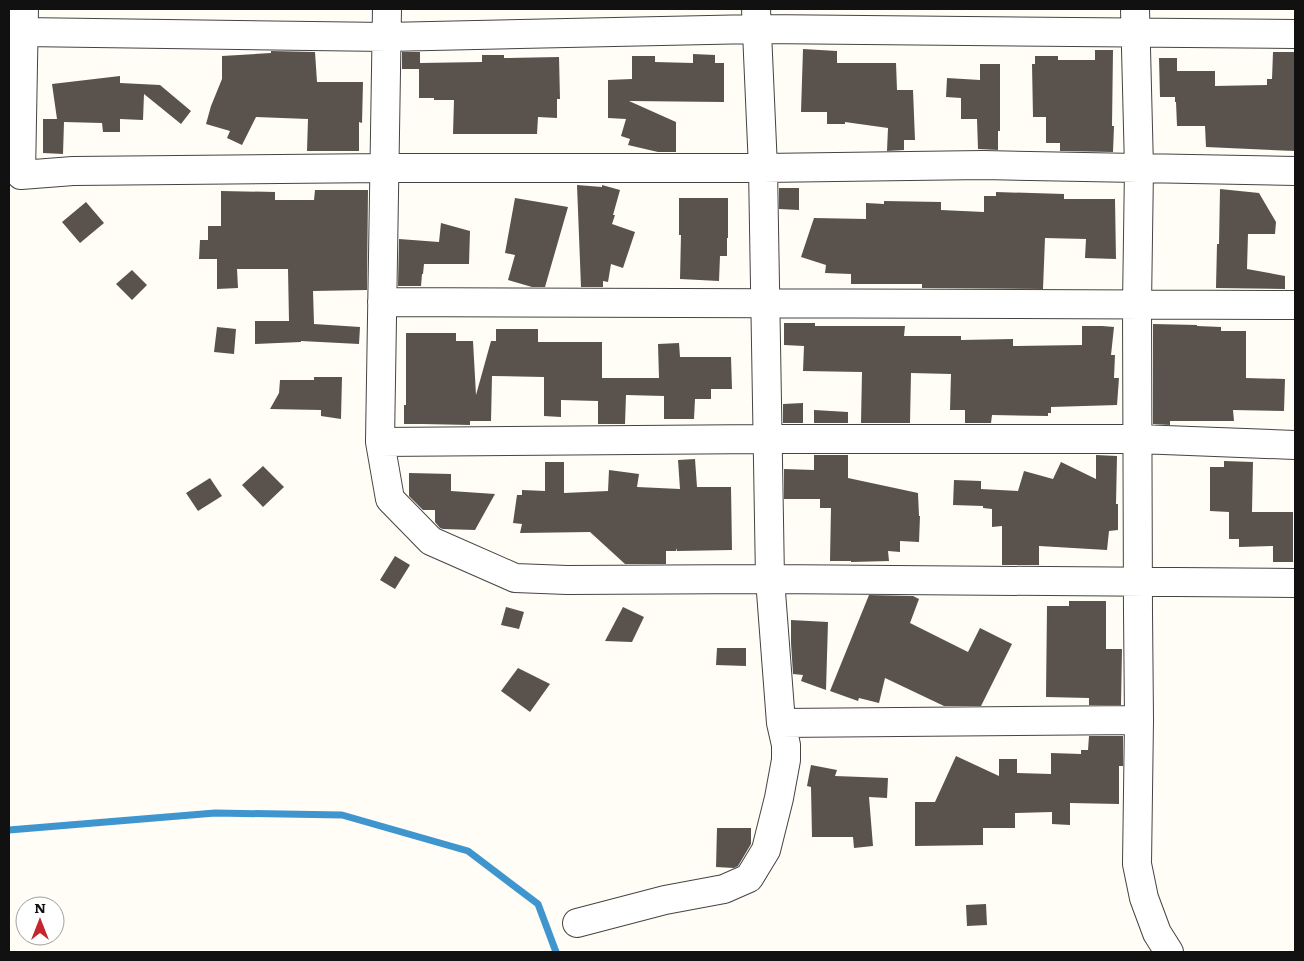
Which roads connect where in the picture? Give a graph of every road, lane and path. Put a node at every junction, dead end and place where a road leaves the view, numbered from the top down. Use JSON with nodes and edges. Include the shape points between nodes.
{"nodes":[{"id":1,"x":387,"y":9,"type":"edge"},
{"id":2,"x":756,"y":19,"type":"edge"},
{"id":3,"x":23,"y":20,"type":"edge"},
{"id":4,"x":1135,"y":21,"type":"edge"},
{"id":5,"x":1295,"y":34,"type":"edge"},
{"id":6,"x":386,"y":37,"type":"junction"},
{"id":7,"x":384,"y":168,"type":"junction"},
{"id":8,"x":762,"y":168,"type":"junction"},
{"id":9,"x":1139,"y":168,"type":"junction"},
{"id":10,"x":1295,"y":171,"type":"edge"},
{"id":11,"x":382,"y":302,"type":"junction"},
{"id":12,"x":764,"y":304,"type":"junction"},
{"id":13,"x":1137,"y":305,"type":"junction"},
{"id":14,"x":1295,"y":305,"type":"edge"},
{"id":15,"x":768,"y":439,"type":"junction"},
{"id":16,"x":1138,"y":440,"type":"junction"},
{"id":17,"x":380,"y":442,"type":"junction"},
{"id":18,"x":1295,"y":445,"type":"edge"},
{"id":19,"x":770,"y":579,"type":"junction"},
{"id":20,"x":1139,"y":582,"type":"junction"},
{"id":21,"x":1295,"y":583,"type":"edge"},
{"id":22,"x":1140,"y":720,"type":"junction"},
{"id":23,"x":781,"y":723,"type":"junction"},
{"id":24,"x":576,"y":923,"type":"dead end"},
{"id":25,"x":1169,"y":952,"type":"edge"}],
"edges":[{"from":1,"to":6,"type":"street"},
{"from":2,"to":4,"type":"street"},
{"from":2,"to":6,"type":"street"},
{"from":2,"to":8,"type":"street"},
{"from":3,"to":6,"type":"street"},
{"from":3,"to":7,"type":"street","via":[[21,175],[72,171]]},
{"from":4,"to":5,"type":"street"},
{"from":4,"to":9,"type":"street"},
{"from":6,"to":7,"type":"street"},
{"from":7,"to":8,"type":"street"},
{"from":7,"to":11,"type":"street"},
{"from":8,"to":9,"type":"street"},
{"from":8,"to":12,"type":"street"},
{"from":9,"to":10,"type":"street"},
{"from":9,"to":13,"type":"street"},
{"from":11,"to":12,"type":"street"},
{"from":11,"to":17,"type":"street"},
{"from":12,"to":13,"type":"street"},
{"from":12,"to":15,"type":"street"},
{"from":13,"to":14,"type":"street"},
{"from":13,"to":16,"type":"street"},
{"from":15,"to":16,"type":"street"},
{"from":15,"to":17,"type":"street"},
{"from":15,"to":19,"type":"street"},
{"from":16,"to":18,"type":"street"},
{"from":16,"to":20,"type":"street"},
{"from":17,"to":19,"type":"street","via":[[390,499],[431,541],[514,578]]},
{"from":19,"to":20,"type":"street"},
{"from":19,"to":23,"type":"street"},
{"from":20,"to":21,"type":"street"},
{"from":20,"to":22,"type":"street"},
{"from":22,"to":23,"type":"street"},
{"from":22,"to":25,"type":"street","via":[[1137,864],[1144,898],[1157,933]]},
{"from":23,"to":24,"type":"street","via":[[786,760],[779,798],[766,850],[749,878],[724,889]]}]}
